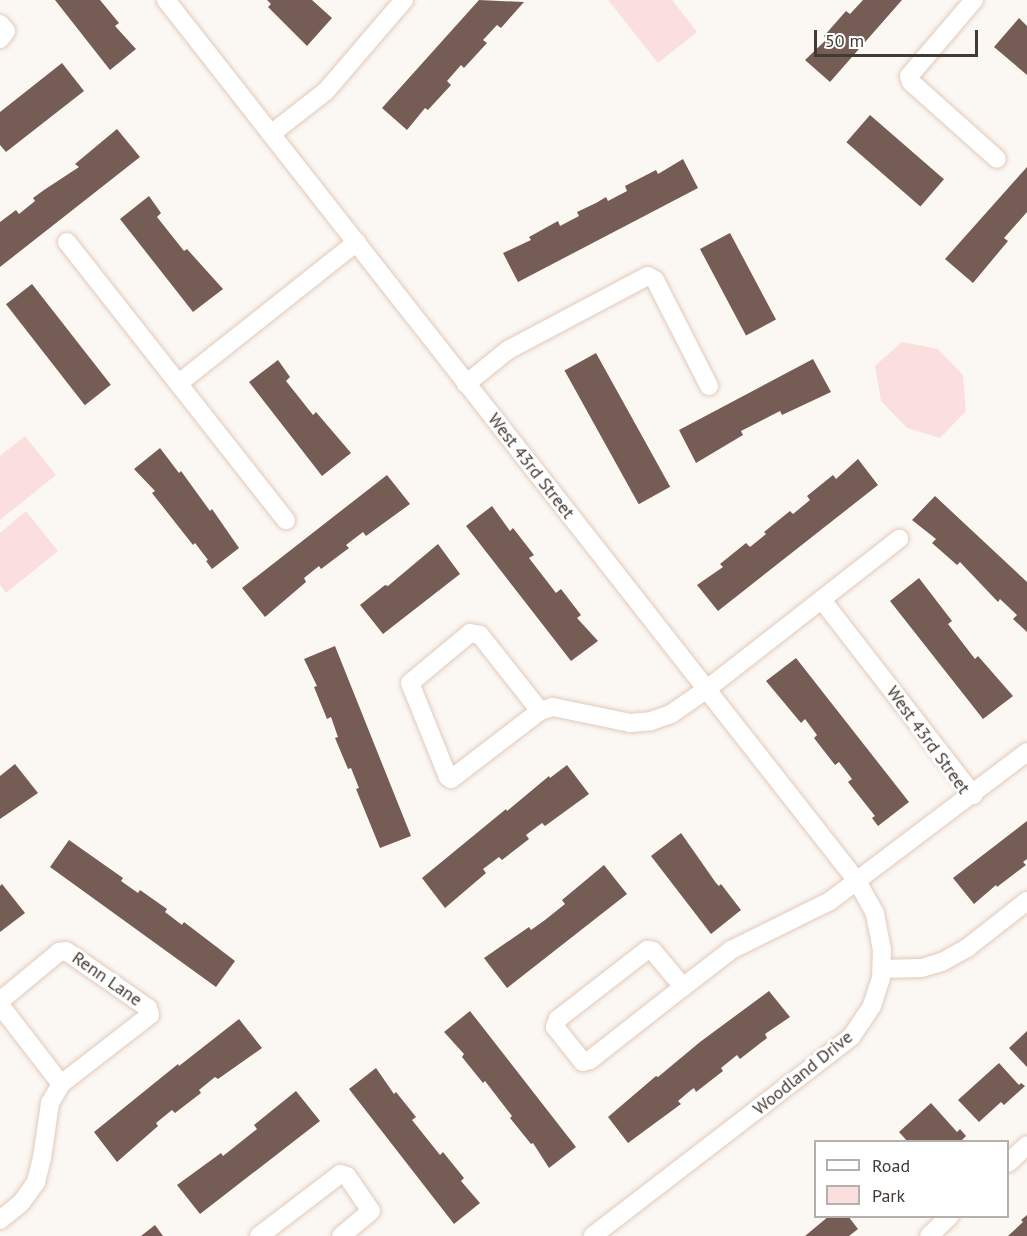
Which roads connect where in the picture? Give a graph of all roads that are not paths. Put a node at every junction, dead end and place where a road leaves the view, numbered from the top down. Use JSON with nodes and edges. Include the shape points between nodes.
{"nodes":[{"id":1,"x":166,"y":0,"type":"edge"},
{"id":2,"x":404,"y":0,"type":"edge"},
{"id":3,"x":974,"y":0,"type":"edge"},
{"id":4,"x":0,"y":24,"type":"edge"},
{"id":5,"x":0,"y":39,"type":"edge"},
{"id":6,"x":271,"y":134,"type":"junction"},
{"id":7,"x":997,"y":159,"type":"dead end"},
{"id":8,"x":68,"y":242,"type":"dead end"},
{"id":9,"x":357,"y":242,"type":"junction"},
{"id":10,"x":179,"y":383,"type":"junction"},
{"id":11,"x":466,"y":384,"type":"junction"},
{"id":12,"x":709,"y":386,"type":"dead end"},
{"id":13,"x":286,"y":520,"type":"dead end"},
{"id":14,"x":898,"y":539,"type":"dead end"},
{"id":15,"x":822,"y":600,"type":"junction"},
{"id":16,"x":707,"y":689,"type":"junction"},
{"id":17,"x":540,"y":711,"type":"junction"},
{"id":18,"x":1027,"y":752,"type":"edge"},
{"id":19,"x":973,"y":795,"type":"junction"},
{"id":20,"x":857,"y":880,"type":"junction"},
{"id":21,"x":1027,"y":901,"type":"edge"},
{"id":22,"x":882,"y":969,"type":"junction"},
{"id":23,"x":683,"y":987,"type":"junction"},
{"id":24,"x":0,"y":1003,"type":"edge"},
{"id":25,"x":61,"y":1084,"type":"junction"},
{"id":26,"x":1027,"y":1145,"type":"edge"},
{"id":27,"x":1009,"y":1162,"type":"edge"},
{"id":28,"x":948,"y":1218,"type":"edge"},
{"id":29,"x":0,"y":1220,"type":"edge"},
{"id":30,"x":259,"y":1236,"type":"edge"},
{"id":31,"x":341,"y":1236,"type":"edge"},
{"id":32,"x":593,"y":1236,"type":"edge"},
{"id":33,"x":929,"y":1236,"type":"edge"}],
"edges":[{"from":1,"to":6,"type":"street","name":"West 43rd Street"},
{"from":2,"to":6,"type":"street","via":[[326,91]]},
{"from":3,"to":7,"type":"street","via":[[909,76],[910,82]]},
{"from":4,"to":5,"type":"street","via":[[6,31]]},
{"from":6,"to":9,"type":"street","name":"West 43rd Street"},
{"from":8,"to":10,"type":"street"},
{"from":9,"to":10,"type":"street"},
{"from":9,"to":11,"type":"street","name":"West 43rd Street"},
{"from":10,"to":13,"type":"street"},
{"from":11,"to":12,"type":"street","via":[[508,350],[648,276],[655,280]]},
{"from":11,"to":16,"type":"street","name":"West 43rd Street"},
{"from":14,"to":15,"type":"street"},
{"from":15,"to":16,"type":"street"},
{"from":15,"to":19,"type":"street","name":"West 43rd Street"},
{"from":16,"to":17,"type":"street","via":[[671,714],[642,722],[553,707]]},
{"from":16,"to":20,"type":"street","name":"West 43rd Street"},
{"from":17,"to":17,"type":"street","via":[[480,635],[474,633],[441,655],[411,683],[451,779]]},
{"from":18,"to":19,"type":"street"},
{"from":19,"to":20,"type":"street","name":"West 43rd Street"},
{"from":20,"to":22,"type":"street","name":"West 43rd Street","via":[[876,914],[881,932]]},
{"from":20,"to":23,"type":"street","name":"West 43rd Street","via":[[821,907],[731,950]]},
{"from":21,"to":22,"type":"street","via":[[967,948],[942,962],[922,968]]},
{"from":22,"to":32,"type":"street","name":"Woodland Drive","via":[[872,1006],[844,1044]]},
{"from":23,"to":23,"type":"street","name":"West 43rd Street","via":[[647,950],[558,1019],[555,1027],[580,1060],[587,1062]]},
{"from":24,"to":25,"type":"street","name":"Renn Lane"},
{"from":24,"to":25,"type":"street","name":"Renn Lane","via":[[59,952],[66,951],[148,1008],[148,1017]]},
{"from":25,"to":29,"type":"street","name":"Renn Lane","via":[[50,1103],[36,1182],[21,1203]]},
{"from":26,"to":27,"type":"street"},
{"from":28,"to":33,"type":"street"},
{"from":30,"to":31,"type":"street","via":[[340,1174],[347,1176],[371,1211]]}]}
